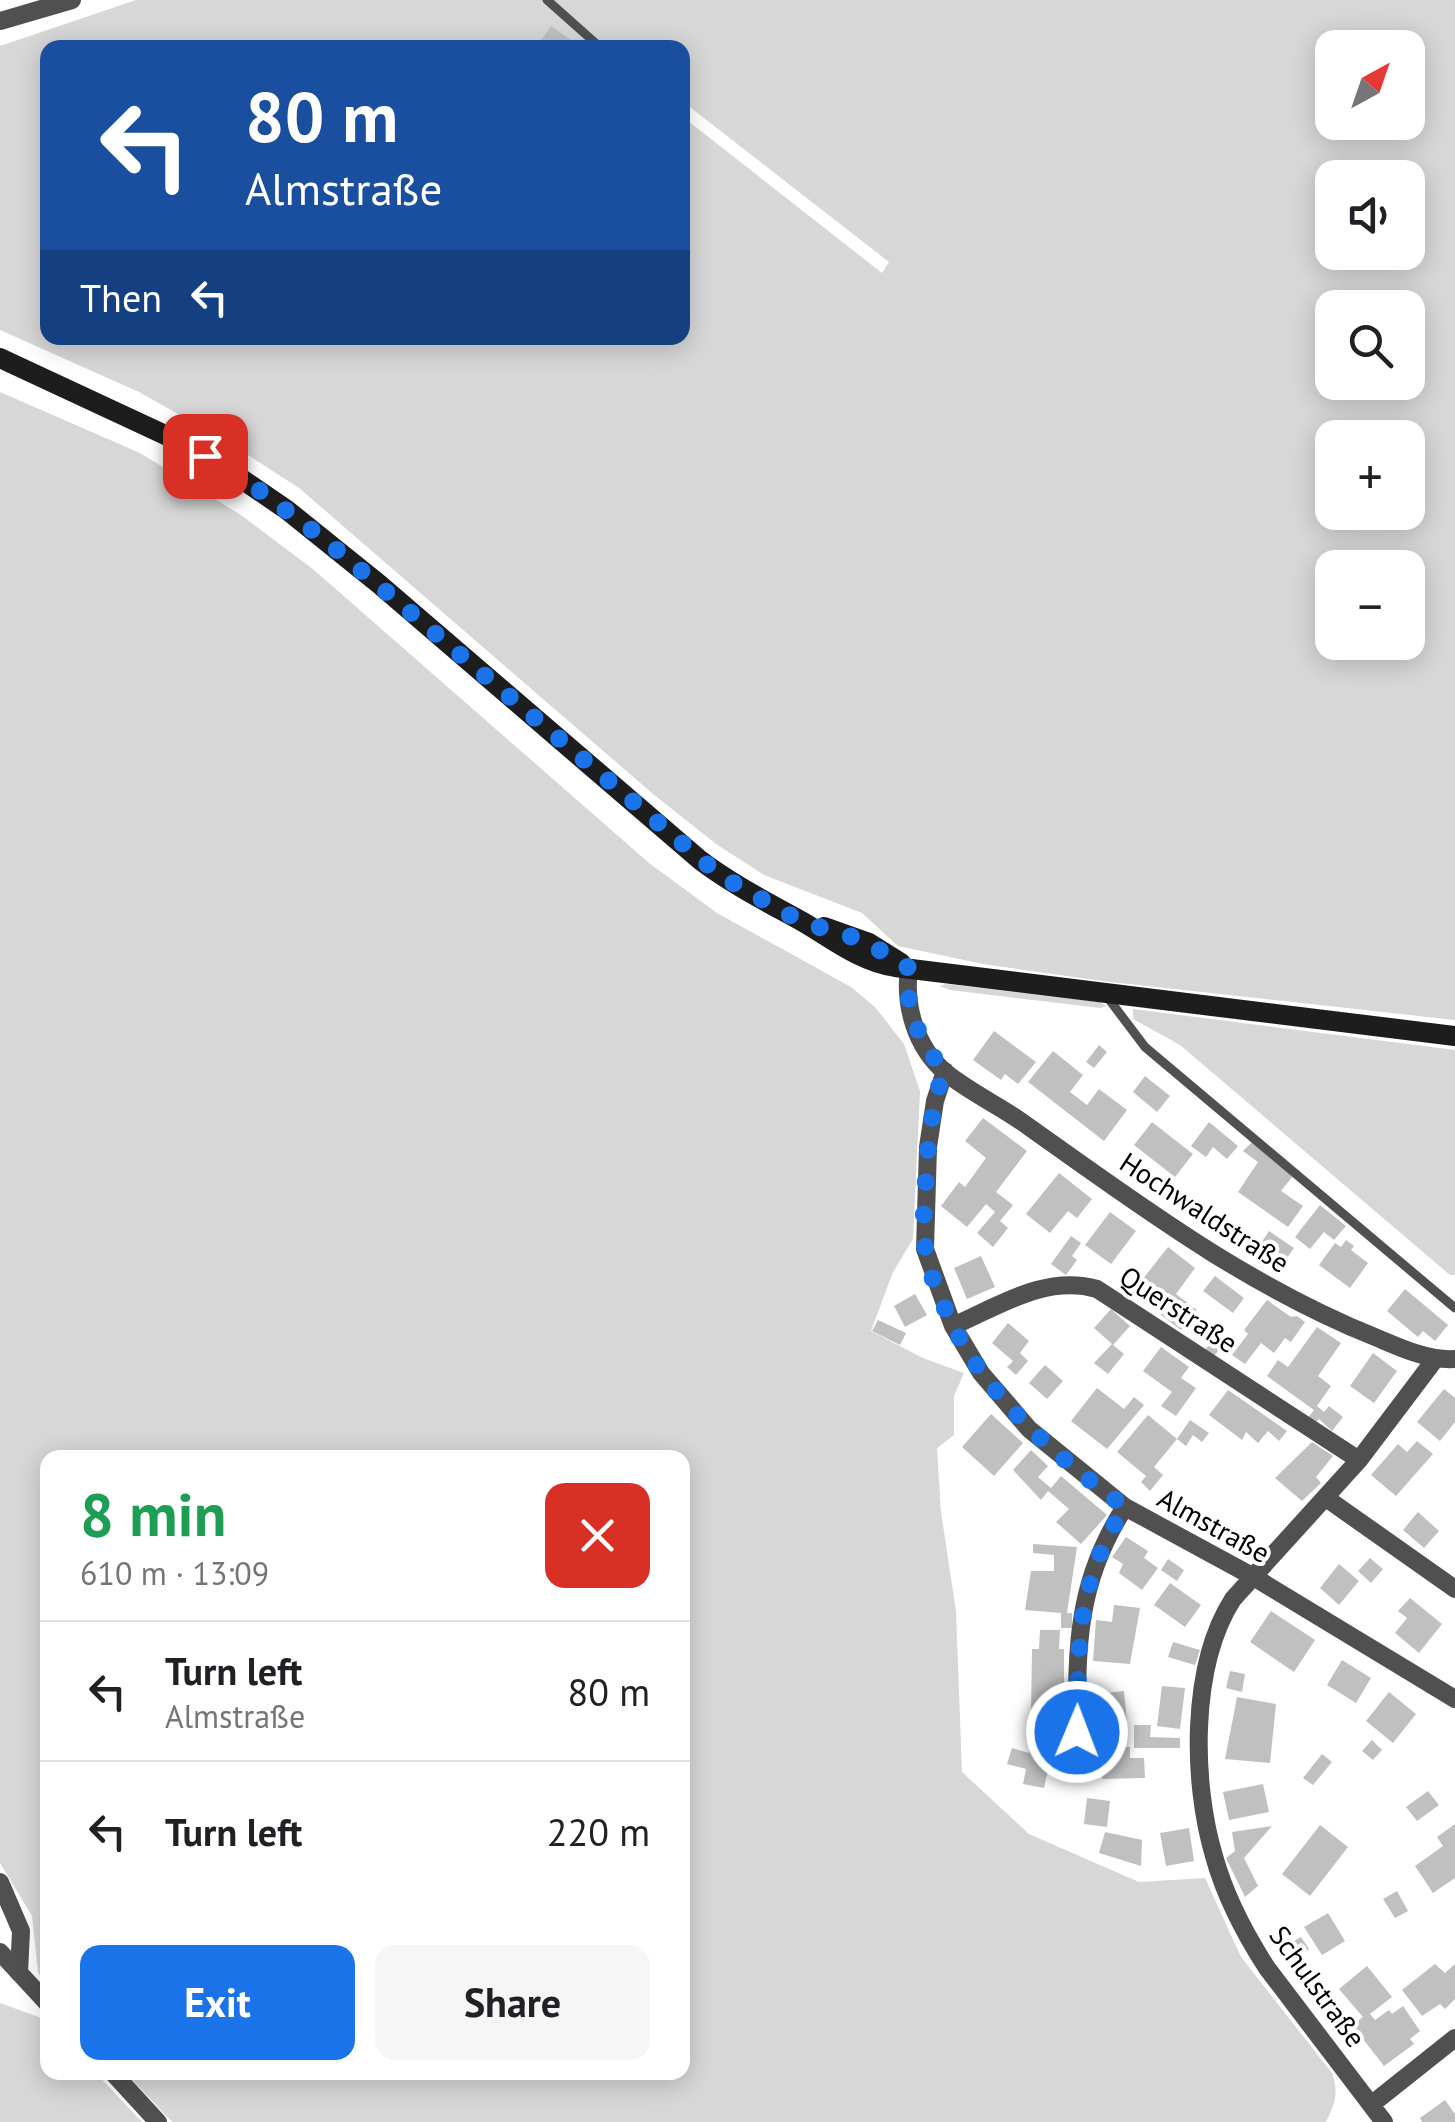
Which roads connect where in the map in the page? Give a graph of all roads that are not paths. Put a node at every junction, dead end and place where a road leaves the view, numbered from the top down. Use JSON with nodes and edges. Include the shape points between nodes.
{"nodes":[{"id":1,"x":72,"y":0,"type":"edge"},
{"id":2,"x":546,"y":0,"type":"edge"},
{"id":3,"x":0,"y":21,"type":"edge"},
{"id":4,"x":591,"y":40,"type":"edge"},
{"id":5,"x":0,"y":358,"type":"edge"},
{"id":6,"x":909,"y":968,"type":"junction"},
{"id":7,"x":1104,"y":993,"type":"junction"},
{"id":8,"x":1455,"y":1036,"type":"edge"},
{"id":9,"x":944,"y":1071,"type":"junction"},
{"id":10,"x":1455,"y":1308,"type":"edge"},
{"id":11,"x":953,"y":1326,"type":"junction"},
{"id":12,"x":1446,"y":1359,"type":"edge"},
{"id":13,"x":1359,"y":1460,"type":"junction"},
{"id":14,"x":1326,"y":1498,"type":"junction"},
{"id":15,"x":1125,"y":1507,"type":"junction"},
{"id":16,"x":1252,"y":1576,"type":"junction"},
{"id":17,"x":1455,"y":1589,"type":"edge"},
{"id":18,"x":1455,"y":1699,"type":"edge"},
{"id":19,"x":1077,"y":1765,"type":"dead end"},
{"id":20,"x":0,"y":1882,"type":"edge"},
{"id":21,"x":0,"y":1952,"type":"edge"},
{"id":22,"x":18,"y":1972,"type":"junction"},
{"id":23,"x":40,"y":1995,"type":"edge"},
{"id":24,"x":1455,"y":2038,"type":"edge"},
{"id":25,"x":119,"y":2080,"type":"edge"},
{"id":26,"x":1372,"y":2104,"type":"junction"},
{"id":27,"x":158,"y":2122,"type":"edge"},
{"id":28,"x":1384,"y":2122,"type":"edge"}],
"edges":[{"from":1,"to":3,"type":"street"},
{"from":2,"to":4,"type":"lane"},
{"from":5,"to":6,"type":"main road","via":[[234,473],[379,584],[740,890],[865,959]]},
{"from":6,"to":7,"type":"main road"},
{"from":6,"to":9,"type":"street","via":[[911,1016]]},
{"from":7,"to":8,"type":"main road"},
{"from":7,"to":10,"type":"lane","via":[[1145,1047]]},
{"from":9,"to":11,"type":"street","name":"Almstraße","via":[[931,1121],[924,1229],[930,1269]]},
{"from":9,"to":12,"type":"street","name":"Hochwaldstraße","via":[[1240,1271],[1324,1316]]},
{"from":11,"to":13,"type":"street","name":"Querstraße","via":[[1050,1285],[1098,1289]]},
{"from":11,"to":15,"type":"street","name":"Almstraße","via":[[981,1373],[1030,1429]]},
{"from":12,"to":13,"type":"street","name":"Schulstraße"},
{"from":13,"to":14,"type":"street","name":"Schulstraße"},
{"from":14,"to":16,"type":"street","name":"Schulstraße"},
{"from":14,"to":17,"type":"street"},
{"from":15,"to":16,"type":"street","name":"Almstraße"},
{"from":15,"to":19,"type":"street","via":[[1100,1549],[1082,1606]]},
{"from":16,"to":18,"type":"street","name":"Almstraße"},
{"from":16,"to":26,"type":"street","name":"Schulstraße","via":[[1223,1613],[1204,1682],[1200,1762],[1210,1840],[1254,1948]]},
{"from":20,"to":22,"type":"street","via":[[21,1931]]},
{"from":21,"to":22,"type":"street"},
{"from":22,"to":23,"type":"street"},
{"from":24,"to":26,"type":"street"},
{"from":25,"to":27,"type":"street"},
{"from":26,"to":28,"type":"street","name":"Schulstraße"}]}
